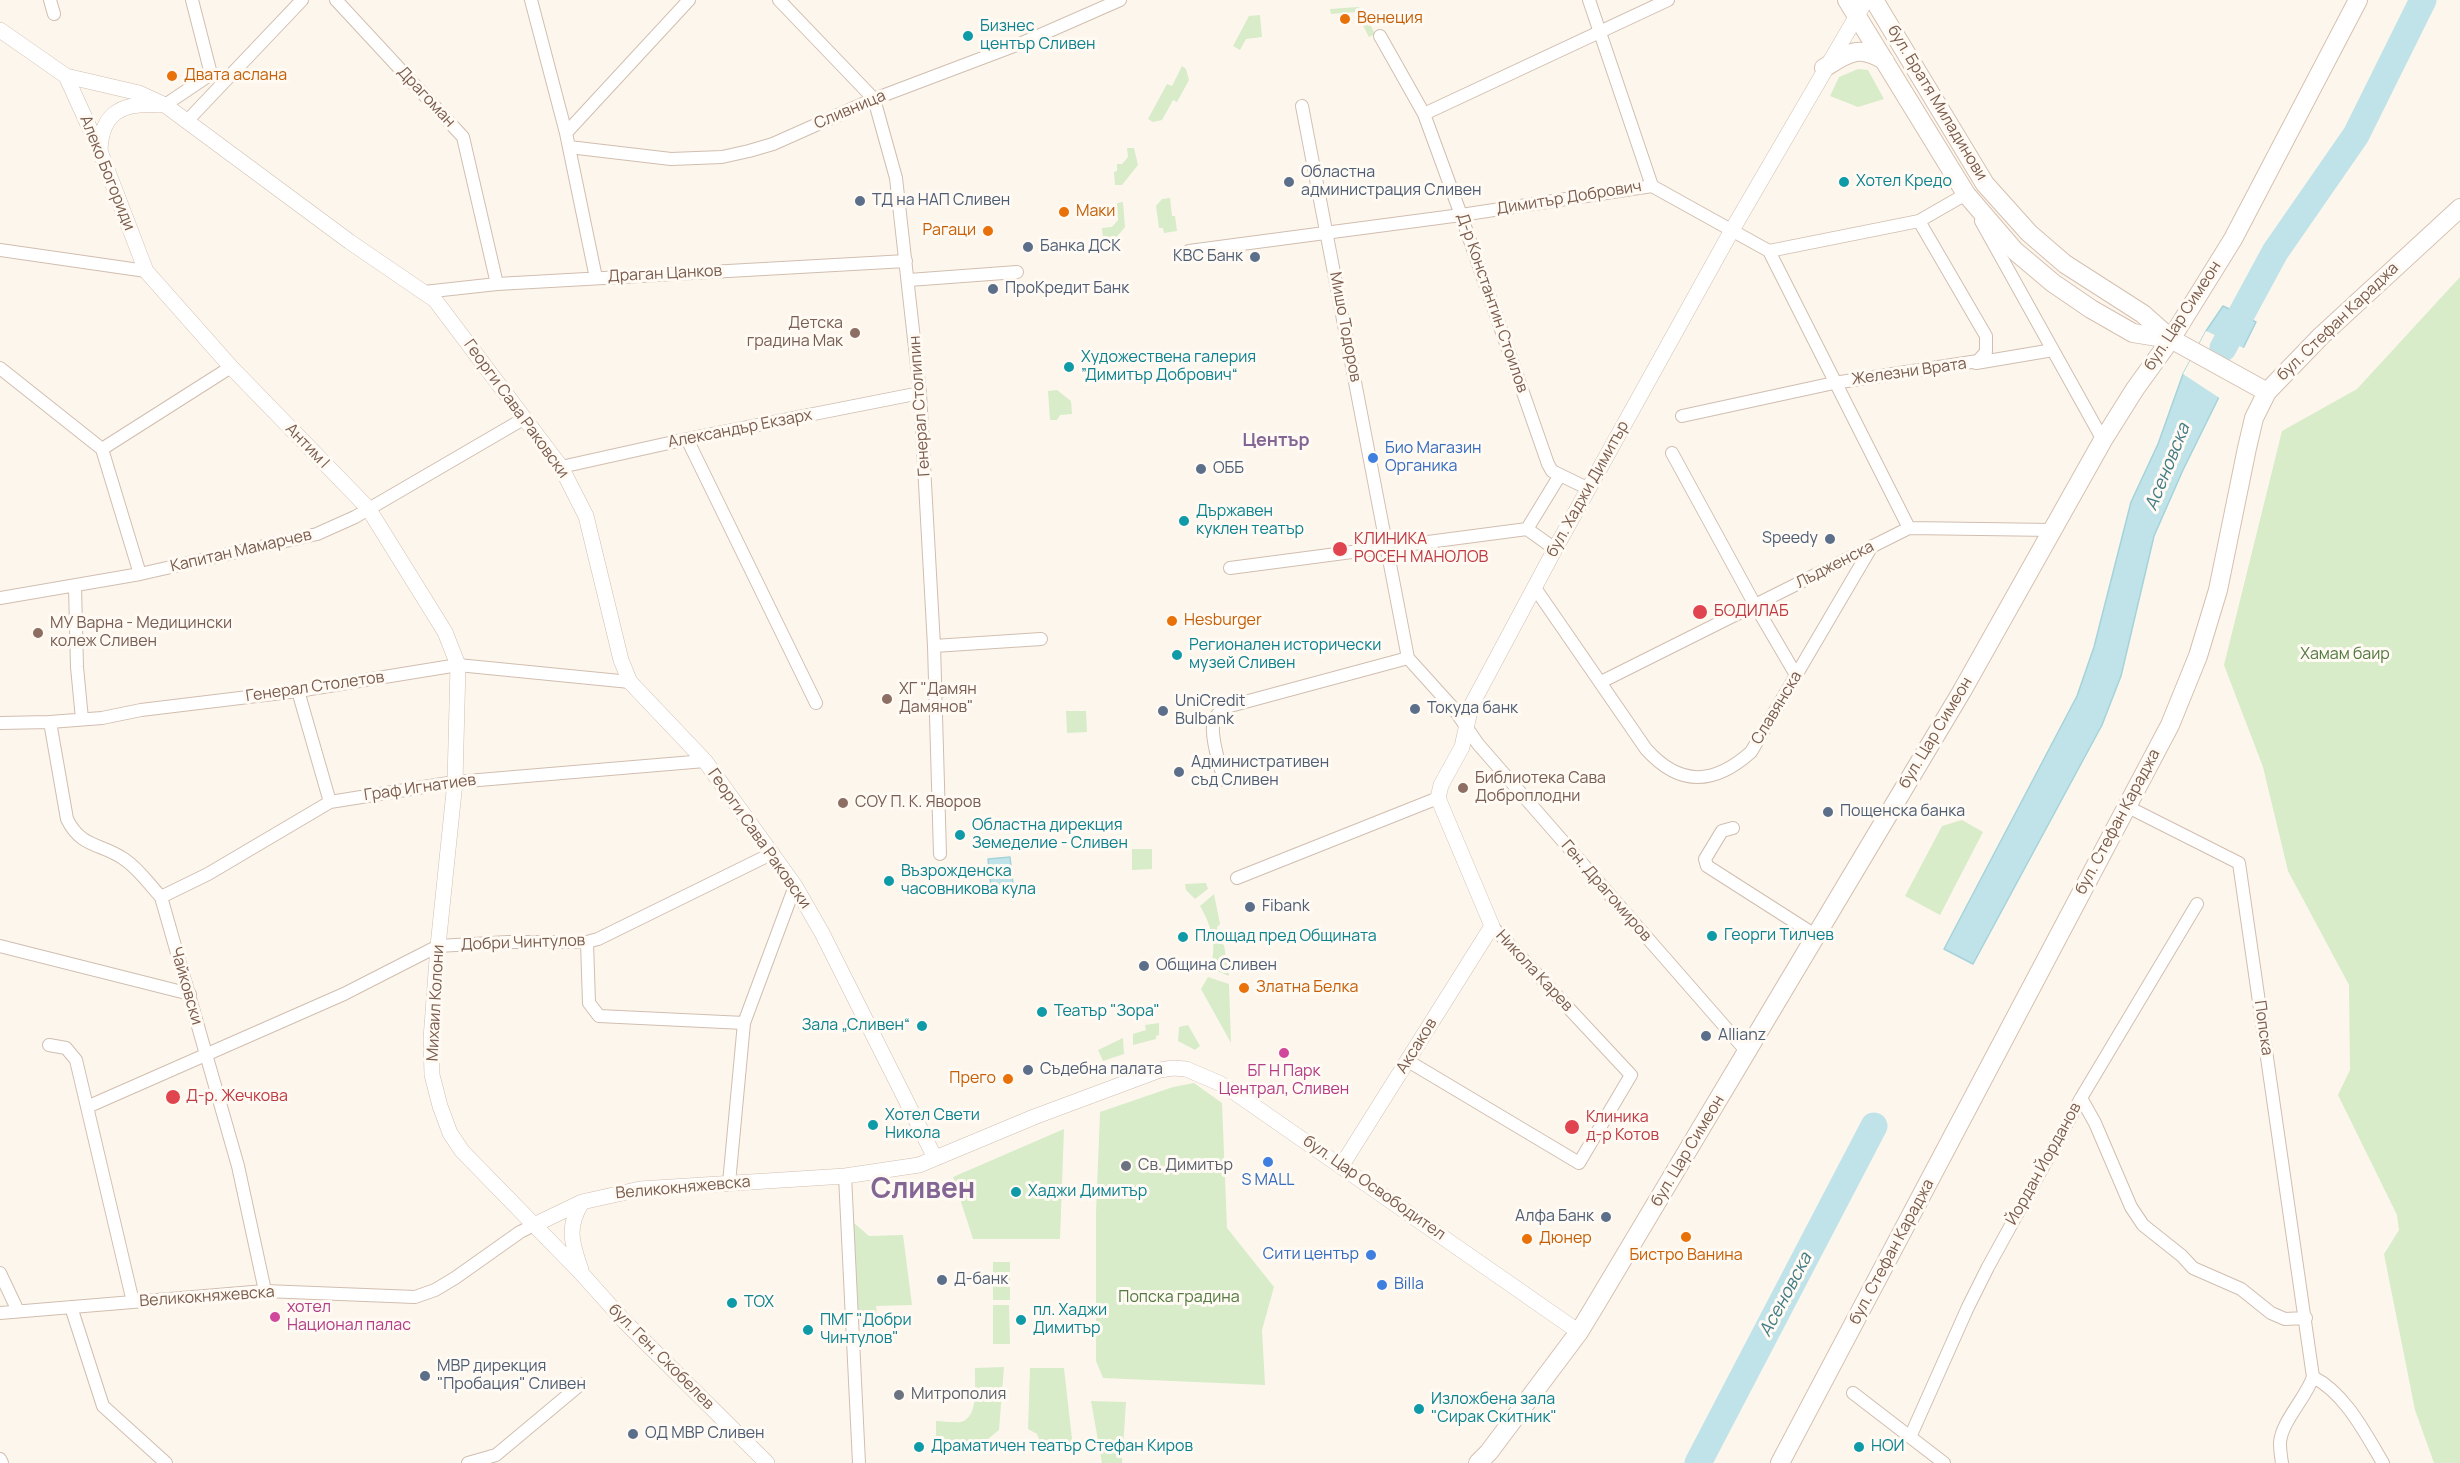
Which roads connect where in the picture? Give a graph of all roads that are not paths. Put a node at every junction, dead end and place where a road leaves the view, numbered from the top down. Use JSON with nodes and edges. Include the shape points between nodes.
{"nodes":[{"id":1,"x":50,"y":0,"type":"edge"},
{"id":2,"x":192,"y":0,"type":"edge"},
{"id":3,"x":302,"y":0,"type":"edge"},
{"id":4,"x":336,"y":0,"type":"edge"},
{"id":5,"x":531,"y":0,"type":"edge"},
{"id":6,"x":688,"y":0,"type":"edge"},
{"id":7,"x":779,"y":0,"type":"edge"},
{"id":8,"x":1589,"y":0,"type":"edge"},
{"id":9,"x":1668,"y":0,"type":"edge"},
{"id":10,"x":1874,"y":0,"type":"edge"},
{"id":11,"x":2358,"y":0,"type":"edge"},
{"id":12,"x":1120,"y":1,"type":"edge"},
{"id":13,"x":1856,"y":5,"type":"edge"},
{"id":14,"x":54,"y":14,"type":"dead end"},
{"id":15,"x":0,"y":30,"type":"edge"},
{"id":16,"x":1599,"y":32,"type":"junction"},
{"id":17,"x":1380,"y":36,"type":"dead end"},
{"id":18,"x":1885,"y":61,"type":"junction"},
{"id":19,"x":1824,"y":68,"type":"junction"},
{"id":20,"x":211,"y":74,"type":"junction"},
{"id":21,"x":66,"y":76,"type":"junction"},
{"id":22,"x":226,"y":79,"type":"junction"},
{"id":23,"x":874,"y":99,"type":"junction"},
{"id":24,"x":165,"y":105,"type":"junction"},
{"id":25,"x":1302,"y":106,"type":"dead end"},
{"id":26,"x":1424,"y":114,"type":"junction"},
{"id":27,"x":188,"y":120,"type":"junction"},
{"id":28,"x":567,"y":134,"type":"junction"},
{"id":29,"x":569,"y":147,"type":"junction"},
{"id":30,"x":100,"y":151,"type":"junction"},
{"id":31,"x":1652,"y":186,"type":"junction"},
{"id":32,"x":1966,"y":194,"type":"junction"},
{"id":33,"x":2460,"y":208,"type":"edge"},
{"id":34,"x":1461,"y":214,"type":"junction"},
{"id":35,"x":1919,"y":220,"type":"junction"},
{"id":36,"x":1732,"y":230,"type":"junction"},
{"id":37,"x":1327,"y":231,"type":"junction"},
{"id":38,"x":0,"y":250,"type":"edge"},
{"id":39,"x":1189,"y":251,"type":"dead end"},
{"id":40,"x":1769,"y":251,"type":"junction"},
{"id":41,"x":906,"y":261,"type":"junction"},
{"id":42,"x":146,"y":271,"type":"junction"},
{"id":43,"x":1017,"y":272,"type":"dead end"},
{"id":44,"x":596,"y":278,"type":"junction"},
{"id":45,"x":909,"y":280,"type":"junction"},
{"id":46,"x":496,"y":284,"type":"junction"},
{"id":47,"x":424,"y":292,"type":"junction"},
{"id":48,"x":2171,"y":339,"type":"junction"},
{"id":49,"x":2053,"y":350,"type":"junction"},
{"id":50,"x":1972,"y":363,"type":"junction"},
{"id":51,"x":231,"y":367,"type":"junction"},
{"id":52,"x":0,"y":368,"type":"edge"},
{"id":53,"x":1834,"y":383,"type":"junction"},
{"id":54,"x":2267,"y":392,"type":"junction"},
{"id":55,"x":920,"y":393,"type":"junction"},
{"id":56,"x":1682,"y":416,"type":"dead end"},
{"id":57,"x":525,"y":418,"type":"junction"},
{"id":58,"x":687,"y":439,"type":"junction"},
{"id":59,"x":2103,"y":440,"type":"junction"},
{"id":60,"x":102,"y":449,"type":"junction"},
{"id":61,"x":1672,"y":453,"type":"dead end"},
{"id":62,"x":561,"y":467,"type":"junction"},
{"id":63,"x":1560,"y":475,"type":"junction"},
{"id":64,"x":1587,"y":488,"type":"junction"},
{"id":65,"x":368,"y":508,"type":"junction"},
{"id":66,"x":1909,"y":528,"type":"junction"},
{"id":67,"x":1527,"y":529,"type":"junction"},
{"id":68,"x":2053,"y":530,"type":"junction"},
{"id":69,"x":1872,"y":546,"type":"junction"},
{"id":70,"x":1387,"y":548,"type":"junction"},
{"id":71,"x":1555,"y":549,"type":"junction"},
{"id":72,"x":1230,"y":568,"type":"dead end"},
{"id":73,"x":140,"y":574,"type":"junction"},
{"id":74,"x":75,"y":586,"type":"junction"},
{"id":75,"x":1535,"y":588,"type":"junction"},
{"id":76,"x":0,"y":598,"type":"edge"},
{"id":77,"x":1755,"y":605,"type":"junction"},
{"id":78,"x":1041,"y":639,"type":"dead end"},
{"id":79,"x":934,"y":646,"type":"junction"},
{"id":80,"x":1408,"y":657,"type":"junction"},
{"id":81,"x":458,"y":665,"type":"junction"},
{"id":82,"x":1796,"y":675,"type":"junction"},
{"id":83,"x":630,"y":682,"type":"junction"},
{"id":84,"x":1601,"y":682,"type":"junction"},
{"id":85,"x":298,"y":692,"type":"junction"},
{"id":86,"x":816,"y":703,"type":"dead end"},
{"id":87,"x":82,"y":719,"type":"junction"},
{"id":88,"x":50,"y":722,"type":"junction"},
{"id":89,"x":0,"y":723,"type":"edge"},
{"id":90,"x":1466,"y":728,"type":"junction"},
{"id":91,"x":705,"y":761,"type":"junction"},
{"id":92,"x":1224,"y":780,"type":"dead end"},
{"id":93,"x":455,"y":782,"type":"junction"},
{"id":94,"x":1437,"y":798,"type":"junction"},
{"id":95,"x":330,"y":802,"type":"junction"},
{"id":96,"x":2126,"y":806,"type":"junction"},
{"id":97,"x":1733,"y":828,"type":"dead end"},
{"id":98,"x":773,"y":853,"type":"junction"},
{"id":99,"x":939,"y":854,"type":"dead end"},
{"id":100,"x":1237,"y":878,"type":"dead end"},
{"id":101,"x":795,"y":886,"type":"junction"},
{"id":102,"x":161,"y":897,"type":"junction"},
{"id":103,"x":2197,"y":904,"type":"dead end"},
{"id":104,"x":1492,"y":926,"type":"junction"},
{"id":105,"x":1815,"y":935,"type":"junction"},
{"id":106,"x":586,"y":942,"type":"junction"},
{"id":107,"x":0,"y":946,"type":"edge"},
{"id":108,"x":438,"y":946,"type":"junction"},
{"id":109,"x":190,"y":994,"type":"junction"},
{"id":110,"x":744,"y":1023,"type":"junction"},
{"id":111,"x":49,"y":1045,"type":"dead end"},
{"id":112,"x":1747,"y":1052,"type":"junction"},
{"id":113,"x":206,"y":1055,"type":"junction"},
{"id":114,"x":1408,"y":1061,"type":"junction"},
{"id":115,"x":1160,"y":1070,"type":"joint"},
{"id":116,"x":2081,"y":1098,"type":"junction"},
{"id":117,"x":87,"y":1107,"type":"junction"},
{"id":118,"x":935,"y":1158,"type":"junction"},
{"id":119,"x":1342,"y":1165,"type":"junction"},
{"id":120,"x":844,"y":1176,"type":"junction"},
{"id":121,"x":729,"y":1183,"type":"junction"},
{"id":122,"x":582,"y":1202,"type":"junction"},
{"id":123,"x":534,"y":1225,"type":"junction"},
{"id":124,"x":0,"y":1273,"type":"edge"},
{"id":125,"x":582,"y":1274,"type":"junction"},
{"id":126,"x":265,"y":1291,"type":"junction"},
{"id":127,"x":133,"y":1302,"type":"junction"},
{"id":128,"x":71,"y":1307,"type":"junction"},
{"id":129,"x":18,"y":1311,"type":"junction"},
{"id":130,"x":0,"y":1313,"type":"edge"},
{"id":131,"x":2306,"y":1318,"type":"junction"},
{"id":132,"x":1579,"y":1332,"type":"junction"},
{"id":133,"x":2313,"y":1377,"type":"junction"},
{"id":134,"x":581,"y":1384,"type":"dead end"},
{"id":135,"x":1853,"y":1393,"type":"dead end"},
{"id":136,"x":1911,"y":1435,"type":"junction"},
{"id":137,"x":498,"y":1459,"type":"edge"},
{"id":138,"x":1483,"y":1459,"type":"edge"},
{"id":139,"x":166,"y":1463,"type":"edge"},
{"id":140,"x":468,"y":1463,"type":"edge"},
{"id":141,"x":767,"y":1463,"type":"edge"},
{"id":142,"x":859,"y":1463,"type":"edge"},
{"id":143,"x":1780,"y":1463,"type":"edge"},
{"id":144,"x":1944,"y":1463,"type":"edge"},
{"id":145,"x":2282,"y":1463,"type":"edge"},
{"id":146,"x":2383,"y":1463,"type":"edge"}],
"edges":[{"from":1,"to":14,"type":"street"},
{"from":2,"to":20,"type":"street"},
{"from":3,"to":22,"type":"street"},
{"from":4,"to":46,"type":"street","name":"Драгоман","via":[[463,137]]},
{"from":5,"to":28,"type":"street"},
{"from":6,"to":28,"type":"street"},
{"from":7,"to":23,"type":"street","name":"Генерал Столипин"},
{"from":8,"to":16,"type":"street"},
{"from":9,"to":16,"type":"street"},
{"from":10,"to":48,"type":"main road","name":"бул. Братя Миладинови","via":[[1985,184],[2065,264],[2143,314]]},
{"from":11,"to":48,"type":"main road","name":"бул. Цар Симеон","via":[[2233,238]]},
{"from":12,"to":23,"type":"street","name":"Сливница"},
{"from":13,"to":18,"type":"main road","name":"бул. Братя Миладинови"},
{"from":13,"to":19,"type":"street","name":"бул. Хаджи Димитър"},
{"from":15,"to":21,"type":"street","name":"Георги Сава Раковски"},
{"from":16,"to":26,"type":"street"},
{"from":16,"to":31,"type":"street"},
{"from":17,"to":26,"type":"street","name":"Д-р Константин Стоилов"},
{"from":18,"to":19,"type":"main road","via":[[1874,53],[1854,52]]},
{"from":18,"to":32,"type":"main road","name":"бул. Братя Миладинови"},
{"from":19,"to":36,"type":"street","name":"бул. Хаджи Димитър"},
{"from":20,"to":22,"type":"street"},
{"from":20,"to":24,"type":"street"},
{"from":21,"to":24,"type":"street","name":"Георги Сава Раковски","via":[[139,93]]},
{"from":21,"to":30,"type":"street","name":"Алеко Богориди"},
{"from":22,"to":27,"type":"street"},
{"from":23,"to":29,"type":"street","name":"Сливница","via":[[773,144],[722,157],[671,159]]},
{"from":23,"to":41,"type":"street","name":"Генерал Столипин","via":[[896,178]]},
{"from":24,"to":27,"type":"street","name":"Георги Сава Раковски"},
{"from":24,"to":30,"type":"street","via":[[132,106],[115,113],[103,128]]},
{"from":25,"to":37,"type":"street","name":"Мишо Тодоров"},
{"from":26,"to":34,"type":"street","name":"Д-р Константин Стоилов"},
{"from":27,"to":47,"type":"street","name":"Георги Сава Раковски","via":[[340,235]]},
{"from":28,"to":29,"type":"street"},
{"from":29,"to":44,"type":"street"},
{"from":30,"to":42,"type":"street","name":"Алеко Богориди"},
{"from":31,"to":34,"type":"street","name":"Димитър Добрович"},
{"from":31,"to":36,"type":"street","name":"Димитър Добрович"},
{"from":32,"to":35,"type":"street"},
{"from":32,"to":48,"type":"main road","name":"бул. Братя Миладинови","via":[[2015,251],[2053,283],[2133,333]]},
{"from":32,"to":49,"type":"street","name":"бул. Братя Миладинови"},
{"from":33,"to":54,"type":"main road","name":"бул. Стефан Караджа","via":[[2321,336]]},
{"from":34,"to":37,"type":"street","name":"Димитър Добрович"},
{"from":34,"to":63,"type":"street","name":"Д-р Константин Стоилов","via":[[1548,464]]},
{"from":35,"to":40,"type":"street"},
{"from":35,"to":50,"type":"street","name":"Железни Врата","via":[[1986,336],[1986,352]]},
{"from":36,"to":40,"type":"street","name":"Димитър Добрович"},
{"from":36,"to":64,"type":"street","name":"бул. Хаджи Димитър"},
{"from":37,"to":39,"type":"street","name":"Димитър Добрович"},
{"from":37,"to":70,"type":"street","name":"Мишо Тодоров"},
{"from":38,"to":42,"type":"street"},
{"from":40,"to":53,"type":"street"},
{"from":41,"to":44,"type":"street","name":"Драган Цанков"},
{"from":41,"to":45,"type":"street","name":"Генерал Столипин"},
{"from":42,"to":51,"type":"street","name":"Антим I"},
{"from":43,"to":45,"type":"street"},
{"from":44,"to":46,"type":"street","name":"Драган Цанков"},
{"from":45,"to":55,"type":"street","name":"Генерал Столипин"},
{"from":46,"to":47,"type":"street","name":"Драган Цанков"},
{"from":47,"to":57,"type":"street","name":"Георги Сава Раковски","via":[[443,308]]},
{"from":48,"to":54,"type":"main road","name":"бул. Братя Миладинови"},
{"from":48,"to":59,"type":"main road","name":"бул. Цар Симеон"},
{"from":49,"to":50,"type":"street"},
{"from":49,"to":59,"type":"street","name":"бул. Братя Миладинови"},
{"from":50,"to":53,"type":"street","name":"Железни Врата"},
{"from":51,"to":60,"type":"street"},
{"from":51,"to":65,"type":"street","name":"Антим I"},
{"from":52,"to":60,"type":"street"},
{"from":53,"to":56,"type":"street","name":"Железни Врата"},
{"from":53,"to":66,"type":"street"},
{"from":54,"to":96,"type":"main road","name":"бул. Стефан Караджа","via":[[2254,418],[2218,590],[2198,656],[2170,725]]},
{"from":55,"to":58,"type":"street","name":"Александър Екзарх"},
{"from":55,"to":79,"type":"street","name":"Генерал Столипин"},
{"from":57,"to":62,"type":"street","name":"Георги Сава Раковски"},
{"from":57,"to":65,"type":"street","name":"Капитан Мамарчев"},
{"from":58,"to":62,"type":"street","name":"Александър Екзарх"},
{"from":58,"to":86,"type":"street"},
{"from":59,"to":68,"type":"main road","name":"бул. Цар Симеон"},
{"from":60,"to":73,"type":"street"},
{"from":61,"to":77,"type":"street"},
{"from":62,"to":83,"type":"street","name":"Георги Сава Раковски","via":[[586,516],[621,660]]},
{"from":63,"to":64,"type":"street","name":"Д-р Константин Стоилов"},
{"from":63,"to":67,"type":"street"},
{"from":64,"to":71,"type":"street","name":"бул. Хаджи Димитър"},
{"from":65,"to":73,"type":"street","name":"Капитан Мамарчев","via":[[317,534]]},
{"from":65,"to":81,"type":"street","name":"Антим I","via":[[445,632]]},
{"from":66,"to":68,"type":"street"},
{"from":66,"to":69,"type":"street","name":"Лъдженска"},
{"from":67,"to":70,"type":"street"},
{"from":67,"to":71,"type":"street"},
{"from":68,"to":105,"type":"main road","name":"бул. Цар Симеон","via":[[1962,691]]},
{"from":69,"to":77,"type":"street","name":"Лъдженска"},
{"from":69,"to":82,"type":"street","name":"Славянска"},
{"from":70,"to":72,"type":"street"},
{"from":70,"to":80,"type":"street","name":"Мишо Тодоров"},
{"from":71,"to":75,"type":"street","name":"бул. Хаджи Димитър"},
{"from":73,"to":74,"type":"street","name":"Капитан Мамарчев"},
{"from":74,"to":76,"type":"street","name":"Капитан Мамарчев"},
{"from":74,"to":87,"type":"street"},
{"from":75,"to":84,"type":"street","name":"Славянска"},
{"from":75,"to":90,"type":"street","name":"бул. Хаджи Димитър","via":[[1472,706]]},
{"from":77,"to":82,"type":"street"},
{"from":77,"to":84,"type":"street","name":"Лъдженска"},
{"from":78,"to":79,"type":"street"},
{"from":79,"to":99,"type":"street","name":"Генерал Столипин"},
{"from":80,"to":90,"type":"street","name":"Ген. Драгомиров"},
{"from":80,"to":92,"type":"street","via":[[1221,711],[1214,719],[1213,732]]},
{"from":81,"to":83,"type":"street","name":"Генерал Столетов"},
{"from":81,"to":85,"type":"street","name":"Генерал Столетов"},
{"from":81,"to":93,"type":"street","name":"Антим I"},
{"from":82,"to":84,"type":"street","name":"Славянска","via":[[1751,752],[1734,766],[1696,777],[1675,773],[1661,765]]},
{"from":83,"to":91,"type":"street","name":"Георги Сава Раковски"},
{"from":85,"to":87,"type":"street","name":"Генерал Столетов"},
{"from":85,"to":95,"type":"street"},
{"from":87,"to":88,"type":"street","name":"Генерал Столетов"},
{"from":88,"to":89,"type":"street","name":"Генерал Столетов"},
{"from":88,"to":102,"type":"street","name":"Чайковски","via":[[67,819],[73,831],[82,840],[123,858]]},
{"from":90,"to":94,"type":"street","name":"бул. Хаджи Димитър","via":[[1462,747]]},
{"from":90,"to":112,"type":"street","name":"Ген. Драгомиров"},
{"from":91,"to":93,"type":"street","name":"Граф Игнатиев"},
{"from":91,"to":98,"type":"street","name":"Георги Сава Раковски"},
{"from":93,"to":95,"type":"street","name":"Граф Игнатиев"},
{"from":93,"to":108,"type":"street","name":"Михаил Колони"},
{"from":94,"to":100,"type":"street"},
{"from":94,"to":104,"type":"street","name":"Никола Карев"},
{"from":95,"to":102,"type":"street","name":"Граф Игнатиев"},
{"from":96,"to":131,"type":"street","name":"Попска","via":[[2239,863]]},
{"from":96,"to":143,"type":"main road","name":"бул. Стефан Караджа"},
{"from":97,"to":105,"type":"street","via":[[1722,831],[1705,859],[1707,866]]},
{"from":98,"to":101,"type":"street","name":"Георги Сава Раковски"},
{"from":98,"to":106,"type":"street","name":"Добри Чинтулов"},
{"from":101,"to":110,"type":"street"},
{"from":101,"to":118,"type":"street","name":"Георги Сава Раковски"},
{"from":102,"to":109,"type":"street","name":"Чайковски"},
{"from":103,"to":116,"type":"street","name":"Йордан Йорданов"},
{"from":104,"to":114,"type":"street","name":"Аксаков"},
{"from":104,"to":114,"type":"street","name":"Никола Карев","via":[[1631,1075],[1579,1162]]},
{"from":105,"to":112,"type":"main road","name":"бул. Цар Симеон"},
{"from":106,"to":108,"type":"street","name":"Добри Чинтулов"},
{"from":106,"to":110,"type":"street","via":[[589,1003],[598,1016]]},
{"from":107,"to":109,"type":"street"},
{"from":108,"to":113,"type":"street","name":"Добри Чинтулов","via":[[344,994]]},
{"from":108,"to":123,"type":"street","name":"Михаил Колони","via":[[432,1075],[447,1124],[462,1151]]},
{"from":109,"to":113,"type":"street","name":"Чайковски"},
{"from":110,"to":121,"type":"street"},
{"from":111,"to":117,"type":"street","via":[[66,1048],[76,1060]]},
{"from":112,"to":132,"type":"main road","name":"бул. Цар Симеон"},
{"from":113,"to":117,"type":"street","name":"Добри Чинтулов"},
{"from":113,"to":126,"type":"street","name":"Чайковски","via":[[238,1166]]},
{"from":114,"to":119,"type":"street","name":"Аксаков"},
{"from":115,"to":118,"type":"street","name":"Великокняжевска"},
{"from":115,"to":119,"type":"street","name":"бул. Цар Освободител","via":[[1186,1070],[1219,1083]]},
{"from":116,"to":131,"type":"street","via":[[2143,1225],[2193,1268],[2235,1286],[2271,1313],[2285,1319]]},
{"from":116,"to":136,"type":"street","name":"Йордан Йорданов","via":[[1968,1306]]},
{"from":117,"to":127,"type":"street"},
{"from":118,"to":120,"type":"street","name":"Великокняжевска","via":[[899,1169]]},
{"from":119,"to":132,"type":"street","name":"бул. Цар Освободител"},
{"from":120,"to":121,"type":"street","name":"Великокняжевска"},
{"from":120,"to":142,"type":"street"},
{"from":121,"to":122,"type":"street","name":"Великокняжевска","via":[[640,1189]]},
{"from":122,"to":123,"type":"street","name":"Великокняжевска"},
{"from":122,"to":125,"type":"street","via":[[573,1218],[572,1232]]},
{"from":123,"to":125,"type":"street","name":"Михаил Колони"},
{"from":123,"to":126,"type":"street","name":"Великокняжевска","via":[[435,1290],[415,1297]]},
{"from":124,"to":129,"type":"street"},
{"from":125,"to":141,"type":"street","name":"бул. Ген. Скобелев"},
{"from":126,"to":127,"type":"street","name":"Великокняжевска"},
{"from":127,"to":128,"type":"street","name":"Великокняжевска"},
{"from":128,"to":129,"type":"street","name":"Великокняжевска"},
{"from":128,"to":139,"type":"street","via":[[103,1406]]},
{"from":129,"to":130,"type":"street","name":"Великокняжевска"},
{"from":131,"to":133,"type":"street"},
{"from":132,"to":138,"type":"main road","name":"бул. Цар Симеон"},
{"from":133,"to":145,"type":"street","via":[[2280,1441]]},
{"from":133,"to":146,"type":"street","via":[[2331,1389]]},
{"from":134,"to":137,"type":"street"},
{"from":135,"to":136,"type":"street"},
{"from":136,"to":144,"type":"street"},
{"from":137,"to":140,"type":"street"}]}
